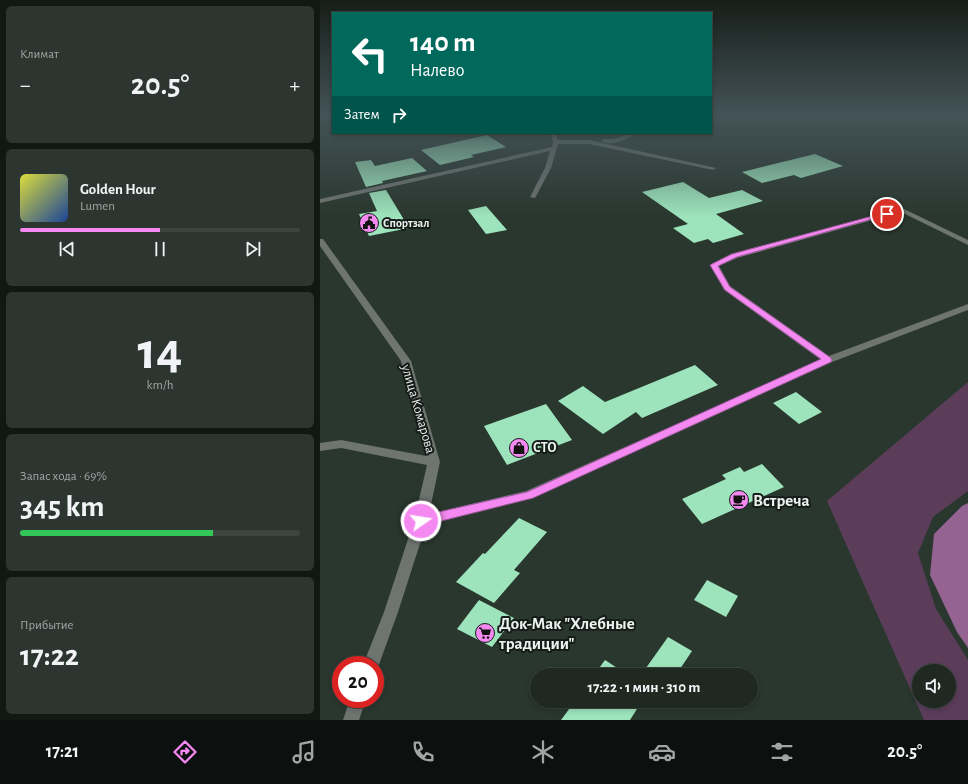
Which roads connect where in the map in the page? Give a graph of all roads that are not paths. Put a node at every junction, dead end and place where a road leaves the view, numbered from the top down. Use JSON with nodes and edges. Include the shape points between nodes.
{"nodes":[{"id":1,"x":536,"y":150,"type":"edge"},
{"id":2,"x":554,"y":150,"type":"edge"},
{"id":3,"x":628,"y":150,"type":"edge"},
{"id":4,"x":713,"y":168,"type":"dead end"},
{"id":5,"x":533,"y":197,"type":"dead end"},
{"id":6,"x":320,"y":201,"type":"edge"},
{"id":7,"x":320,"y":241,"type":"edge"},
{"id":8,"x":968,"y":243,"type":"edge"},
{"id":9,"x":968,"y":307,"type":"edge"},
{"id":10,"x":828,"y":360,"type":"junction"},
{"id":11,"x":320,"y":447,"type":"edge"},
{"id":12,"x":434,"y":462,"type":"junction"},
{"id":13,"x":421,"y":521,"type":"junction"},
{"id":14,"x":374,"y":656,"type":"edge"},
{"id":15,"x":355,"y":708,"type":"edge"},
{"id":16,"x":351,"y":720,"type":"edge"}],
"edges":[{"from":1,"to":6,"type":"street"},
{"from":2,"to":5,"type":"street","via":[[548,168]]},
{"from":3,"to":4,"type":"street"},
{"from":7,"to":12,"type":"street","name":"улица Комарова","via":[[406,361]]},
{"from":8,"to":10,"type":"street","via":[[902,210],[734,256],[714,265],[727,288]]},
{"from":9,"to":10,"type":"street"},
{"from":10,"to":13,"type":"street","via":[[529,495]]},
{"from":11,"to":12,"type":"street","via":[[341,444]]},
{"from":12,"to":13,"type":"street","name":"улица Комарова"},
{"from":13,"to":14,"type":"street","name":"улица Комарова"},
{"from":15,"to":16,"type":"street"}]}
